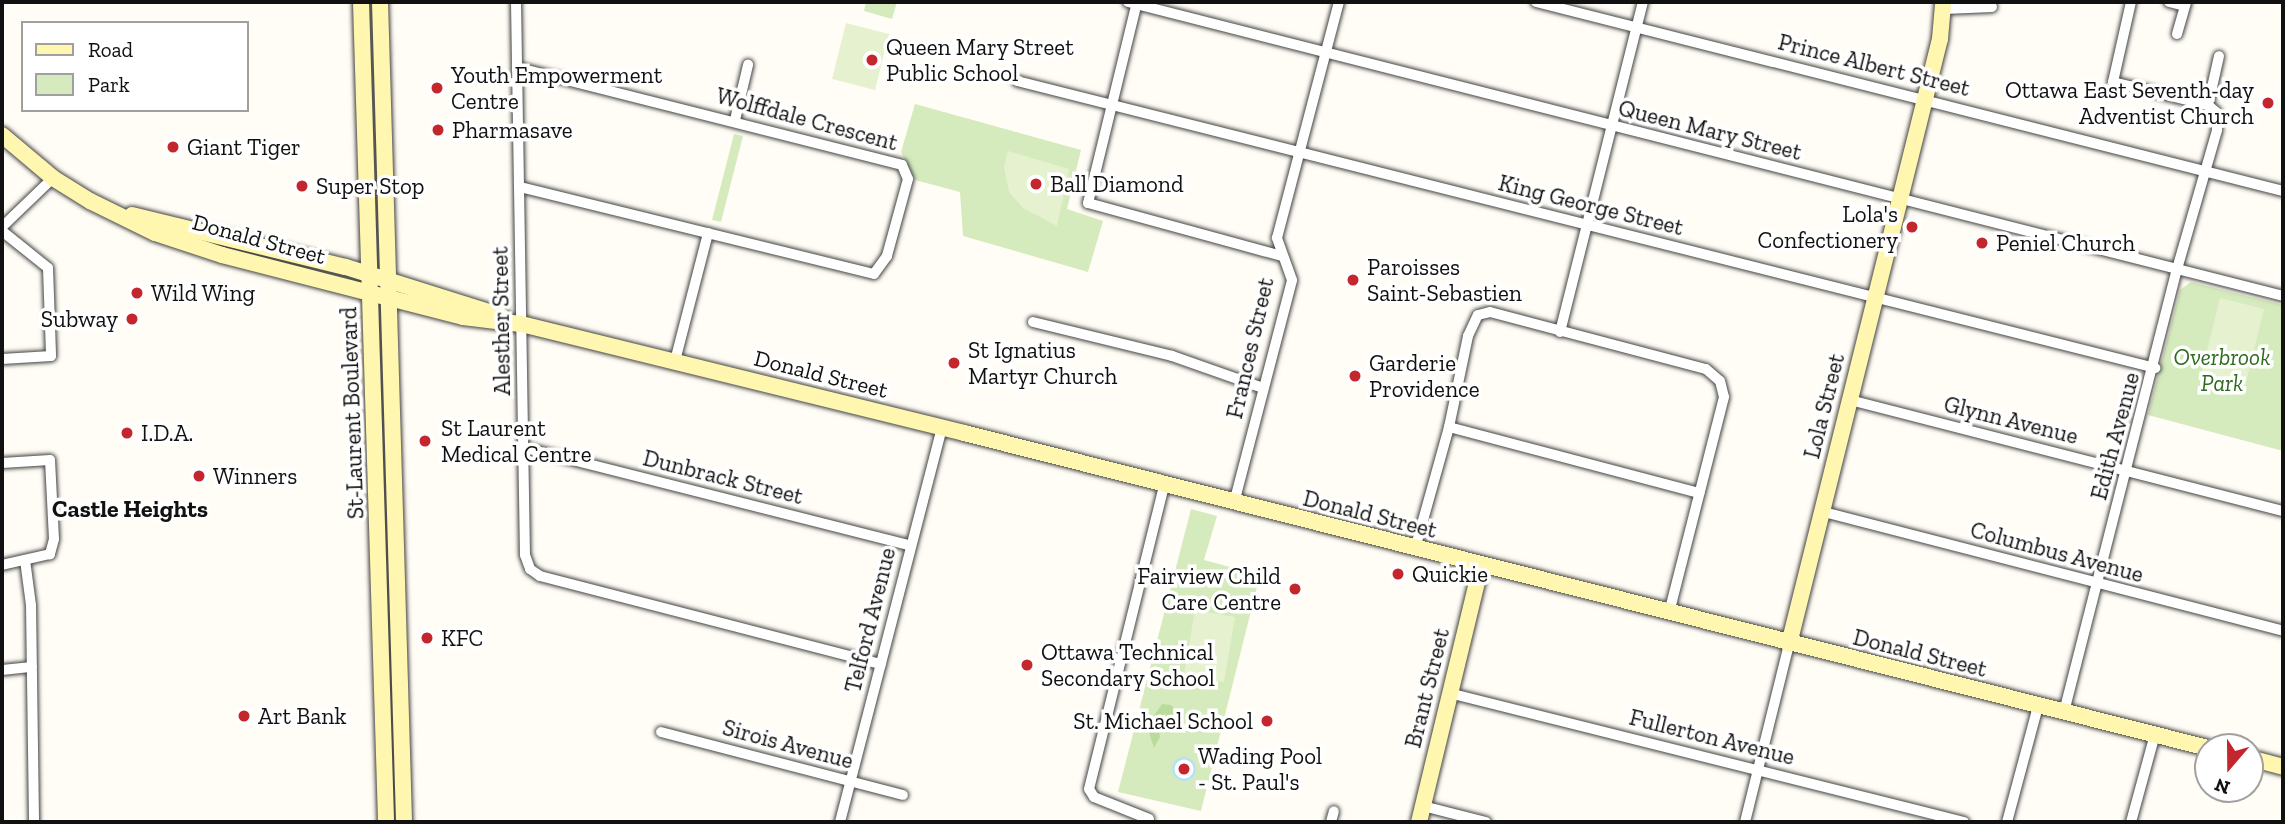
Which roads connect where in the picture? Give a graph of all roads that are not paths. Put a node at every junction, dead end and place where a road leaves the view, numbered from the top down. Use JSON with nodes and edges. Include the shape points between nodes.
{"nodes":[{"id":1,"x":361,"y":2,"type":"edge"},
{"id":2,"x":380,"y":2,"type":"edge"},
{"id":3,"x":516,"y":2,"type":"edge"},
{"id":4,"x":1339,"y":2,"type":"edge"},
{"id":5,"x":1536,"y":2,"type":"edge"},
{"id":6,"x":1643,"y":2,"type":"edge"},
{"id":7,"x":2131,"y":2,"type":"edge"},
{"id":8,"x":2169,"y":2,"type":"edge"},
{"id":9,"x":1134,"y":3,"type":"edge"},
{"id":10,"x":2185,"y":4,"type":"edge"},
{"id":11,"x":1944,"y":6,"type":"edge"},
{"id":12,"x":1992,"y":6,"type":"dead end"},
{"id":13,"x":1636,"y":27,"type":"junction"},
{"id":14,"x":2178,"y":34,"type":"dead end"},
{"id":15,"x":1325,"y":54,"type":"junction"},
{"id":16,"x":2219,"y":55,"type":"dead end"},
{"id":17,"x":748,"y":65,"type":"dead end"},
{"id":18,"x":519,"y":68,"type":"junction"},
{"id":19,"x":1017,"y":81,"type":"dead end"},
{"id":20,"x":1924,"y":100,"type":"junction"},
{"id":21,"x":1109,"y":105,"type":"junction"},
{"id":22,"x":2208,"y":105,"type":"junction"},
{"id":23,"x":735,"y":120,"type":"junction"},
{"id":24,"x":1612,"y":127,"type":"junction"},
{"id":25,"x":2,"y":135,"type":"edge"},
{"id":26,"x":1300,"y":153,"type":"junction"},
{"id":27,"x":2204,"y":171,"type":"junction"},
{"id":28,"x":53,"y":178,"type":"junction"},
{"id":29,"x":520,"y":187,"type":"junction"},
{"id":30,"x":2283,"y":191,"type":"edge"},
{"id":31,"x":1899,"y":199,"type":"junction"},
{"id":32,"x":112,"y":211,"type":"junction"},
{"id":33,"x":1586,"y":226,"type":"junction"},
{"id":34,"x":2,"y":229,"type":"edge"},
{"id":35,"x":708,"y":233,"type":"junction"},
{"id":36,"x":1282,"y":256,"type":"junction"},
{"id":37,"x":2177,"y":269,"type":"junction"},
{"id":38,"x":371,"y":275,"type":"junction"},
{"id":39,"x":387,"y":279,"type":"junction"},
{"id":40,"x":371,"y":292,"type":"junction"},
{"id":41,"x":388,"y":296,"type":"junction"},
{"id":42,"x":2283,"y":296,"type":"edge"},
{"id":43,"x":1874,"y":298,"type":"junction"},
{"id":44,"x":1033,"y":322,"type":"dead end"},
{"id":45,"x":522,"y":324,"type":"junction"},
{"id":46,"x":1560,"y":332,"type":"junction"},
{"id":47,"x":2,"y":359,"type":"edge"},
{"id":48,"x":675,"y":361,"type":"junction"},
{"id":49,"x":2155,"y":369,"type":"junction"},
{"id":50,"x":1263,"y":388,"type":"junction"},
{"id":51,"x":1850,"y":400,"type":"junction"},
{"id":52,"x":1449,"y":427,"type":"junction"},
{"id":53,"x":942,"y":428,"type":"junction"},
{"id":54,"x":525,"y":448,"type":"junction"},
{"id":55,"x":2,"y":463,"type":"edge"},
{"id":56,"x":2126,"y":472,"type":"junction"},
{"id":57,"x":1164,"y":485,"type":"junction"},
{"id":58,"x":1699,"y":493,"type":"junction"},
{"id":59,"x":1234,"y":503,"type":"junction"},
{"id":60,"x":1820,"y":511,"type":"junction"},
{"id":61,"x":2283,"y":511,"type":"edge"},
{"id":62,"x":911,"y":546,"type":"junction"},
{"id":63,"x":1415,"y":549,"type":"junction"},
{"id":64,"x":26,"y":560,"type":"junction"},
{"id":65,"x":2,"y":565,"type":"edge"},
{"id":66,"x":1482,"y":565,"type":"junction"},
{"id":67,"x":2098,"y":585,"type":"junction"},
{"id":68,"x":1669,"y":613,"type":"junction"},
{"id":69,"x":2283,"y":631,"type":"edge"},
{"id":70,"x":1789,"y":645,"type":"junction"},
{"id":71,"x":881,"y":664,"type":"junction"},
{"id":72,"x":32,"y":667,"type":"junction"},
{"id":73,"x":2,"y":670,"type":"edge"},
{"id":74,"x":1449,"y":693,"type":"junction"},
{"id":75,"x":2038,"y":706,"type":"junction"},
{"id":76,"x":2064,"y":712,"type":"junction"},
{"id":77,"x":662,"y":732,"type":"dead end"},
{"id":78,"x":2155,"y":734,"type":"junction"},
{"id":79,"x":2194,"y":744,"type":"edge"},
{"id":80,"x":2264,"y":762,"type":"edge"},
{"id":81,"x":2283,"y":767,"type":"edge"},
{"id":82,"x":1759,"y":770,"type":"junction"},
{"id":83,"x":850,"y":782,"type":"junction"},
{"id":84,"x":903,"y":795,"type":"dead end"},
{"id":85,"x":1153,"y":806,"type":"dead end"},
{"id":86,"x":1423,"y":806,"type":"junction"},
{"id":87,"x":1334,"y":811,"type":"dead end"},
{"id":88,"x":1149,"y":821,"type":"edge"},
{"id":89,"x":34,"y":822,"type":"edge"},
{"id":90,"x":386,"y":822,"type":"edge"},
{"id":91,"x":404,"y":822,"type":"edge"},
{"id":92,"x":840,"y":822,"type":"edge"},
{"id":93,"x":1331,"y":822,"type":"edge"},
{"id":94,"x":1419,"y":822,"type":"edge"},
{"id":95,"x":1486,"y":822,"type":"edge"},
{"id":96,"x":1745,"y":822,"type":"edge"},
{"id":97,"x":1964,"y":822,"type":"edge"},
{"id":98,"x":2007,"y":822,"type":"edge"},
{"id":99,"x":2131,"y":822,"type":"edge"}],
"edges":[{"from":1,"to":38,"type":"street","name":"St-Laurent Boulevard"},
{"from":2,"to":39,"type":"street","name":"St-Laurent Boulevard"},
{"from":3,"to":18,"type":"street","name":"Alesther Street"},
{"from":4,"to":15,"type":"street","name":"Frances Street"},
{"from":5,"to":13,"type":"street","name":"Prince Albert Street"},
{"from":6,"to":13,"type":"street"},
{"from":7,"to":22,"type":"street","via":[[2113,82]]},
{"from":8,"to":10,"type":"street"},
{"from":9,"to":15,"type":"street","name":"Queen Mary Street"},
{"from":9,"to":21,"type":"street"},
{"from":10,"to":14,"type":"street"},
{"from":11,"to":12,"type":"street"},
{"from":11,"to":20,"type":"street","name":"Lola Street"},
{"from":13,"to":20,"type":"street","name":"Prince Albert Street"},
{"from":13,"to":24,"type":"street"},
{"from":15,"to":24,"type":"street","name":"Queen Mary Street"},
{"from":15,"to":26,"type":"street","name":"Frances Street"},
{"from":16,"to":22,"type":"street"},
{"from":17,"to":23,"type":"street"},
{"from":18,"to":23,"type":"street","name":"Wolffdale Crescent"},
{"from":18,"to":29,"type":"street","name":"Alesther Street"},
{"from":19,"to":21,"type":"street","name":"King George Street"},
{"from":20,"to":27,"type":"street","name":"Prince Albert Street"},
{"from":20,"to":31,"type":"street","name":"Lola Street"},
{"from":21,"to":26,"type":"street","name":"King George Street"},
{"from":21,"to":36,"type":"street","via":[[1088,204],[1091,208]]},
{"from":22,"to":27,"type":"street","name":"Edith Avenue","via":[[2216,112],[2217,130]]},
{"from":23,"to":35,"type":"street","name":"Wolffdale Crescent","via":[[902,165],[908,179],[887,256],[874,274]]},
{"from":24,"to":31,"type":"street","name":"Queen Mary Street"},
{"from":24,"to":33,"type":"street"},
{"from":25,"to":28,"type":"street","name":"Donald Street"},
{"from":26,"to":33,"type":"street","name":"King George Street"},
{"from":26,"to":36,"type":"street","name":"Frances Street","via":[[1277,238]]},
{"from":27,"to":30,"type":"street","name":"Prince Albert Street"},
{"from":27,"to":37,"type":"street","name":"Edith Avenue"},
{"from":28,"to":32,"type":"street","name":"Donald Street"},
{"from":28,"to":34,"type":"street"},
{"from":29,"to":35,"type":"street","name":"Wolffdale Crescent"},
{"from":29,"to":45,"type":"street","name":"Alesther Street"},
{"from":31,"to":37,"type":"street","name":"Queen Mary Street"},
{"from":31,"to":43,"type":"street","name":"Lola Street"},
{"from":32,"to":38,"type":"street","name":"Donald Street"},
{"from":32,"to":40,"type":"street","name":"Donald Street","via":[[155,233],[205,250]]},
{"from":33,"to":43,"type":"street","name":"King George Street"},
{"from":33,"to":46,"type":"street"},
{"from":34,"to":47,"type":"street","via":[[48,268],[51,356]]},
{"from":35,"to":48,"type":"street"},
{"from":36,"to":50,"type":"street","name":"Frances Street","via":[[1292,280]]},
{"from":37,"to":42,"type":"street","name":"Queen Mary Street"},
{"from":37,"to":49,"type":"street","name":"Edith Avenue"},
{"from":38,"to":39,"type":"street","name":"Donald Street"},
{"from":38,"to":40,"type":"street","name":"St-Laurent Boulevard"},
{"from":39,"to":41,"type":"street","name":"St-Laurent Boulevard"},
{"from":39,"to":45,"type":"street","name":"Donald Street","via":[[468,302]]},
{"from":40,"to":41,"type":"street","name":"Donald Street"},
{"from":40,"to":90,"type":"street","name":"St-Laurent Boulevard"},
{"from":41,"to":45,"type":"street","name":"Donald Street","via":[[463,317]]},
{"from":41,"to":91,"type":"street","name":"St-Laurent Boulevard"},
{"from":43,"to":49,"type":"street","name":"King George Street"},
{"from":43,"to":51,"type":"street","name":"Lola Street"},
{"from":44,"to":50,"type":"street","via":[[1172,356]]},
{"from":45,"to":48,"type":"street","name":"Donald Street"},
{"from":45,"to":54,"type":"street","name":"Alesther Street"},
{"from":46,"to":52,"type":"street","via":[[1490,312],[1478,315],[1468,336]]},
{"from":46,"to":58,"type":"street","via":[[1706,369],[1720,381],[1724,397]]},
{"from":48,"to":53,"type":"street","name":"Donald Street"},
{"from":49,"to":56,"type":"street","name":"Edith Avenue"},
{"from":50,"to":59,"type":"street","name":"Frances Street"},
{"from":51,"to":56,"type":"street","name":"Glynn Avenue"},
{"from":51,"to":60,"type":"street","name":"Lola Street"},
{"from":52,"to":58,"type":"street"},
{"from":52,"to":63,"type":"street"},
{"from":53,"to":57,"type":"street","name":"Donald Street"},
{"from":53,"to":62,"type":"street","name":"Telford Avenue"},
{"from":54,"to":62,"type":"street","name":"Dunbrack Street"},
{"from":54,"to":71,"type":"street","name":"Alesther Street","via":[[525,555],[530,569],[540,576]]},
{"from":55,"to":64,"type":"street","via":[[50,460],[54,547],[50,554]]},
{"from":56,"to":61,"type":"street","name":"Glynn Avenue"},
{"from":56,"to":67,"type":"street","name":"Edith Avenue"},
{"from":57,"to":59,"type":"street","name":"Donald Street"},
{"from":57,"to":88,"type":"street","via":[[1089,789],[1094,797]]},
{"from":58,"to":68,"type":"street"},
{"from":59,"to":63,"type":"street","name":"Donald Street"},
{"from":60,"to":67,"type":"street","name":"Columbus Avenue"},
{"from":60,"to":70,"type":"street","name":"Lola Street"},
{"from":62,"to":71,"type":"street","name":"Telford Avenue"},
{"from":63,"to":66,"type":"street","name":"Donald Street"},
{"from":64,"to":65,"type":"street"},
{"from":64,"to":72,"type":"street"},
{"from":66,"to":68,"type":"street","name":"Donald Street"},
{"from":66,"to":74,"type":"street","name":"Brant Street"},
{"from":67,"to":69,"type":"street","name":"Columbus Avenue"},
{"from":67,"to":76,"type":"street","name":"Edith Avenue"},
{"from":68,"to":70,"type":"street","name":"Donald Street"},
{"from":70,"to":75,"type":"street","name":"Donald Street"},
{"from":70,"to":82,"type":"street","name":"Lola Street"},
{"from":71,"to":83,"type":"street","name":"Telford Avenue"},
{"from":72,"to":73,"type":"street"},
{"from":72,"to":89,"type":"street"},
{"from":74,"to":82,"type":"street","name":"Fullerton Avenue"},
{"from":74,"to":86,"type":"street","name":"Brant Street"},
{"from":75,"to":76,"type":"street","name":"Donald Street"},
{"from":75,"to":98,"type":"street"},
{"from":76,"to":78,"type":"street","name":"Donald Street"},
{"from":77,"to":83,"type":"street","name":"Sirois Avenue"},
{"from":78,"to":79,"type":"street","name":"Donald Street"},
{"from":78,"to":99,"type":"street"},
{"from":80,"to":81,"type":"street"},
{"from":82,"to":96,"type":"street","name":"Lola Street"},
{"from":82,"to":97,"type":"street","name":"Fullerton Avenue"},
{"from":83,"to":84,"type":"street","name":"Sirois Avenue"},
{"from":83,"to":92,"type":"street","name":"Telford Avenue"},
{"from":85,"to":88,"type":"street"},
{"from":86,"to":94,"type":"street","name":"Brant Street"},
{"from":86,"to":95,"type":"street"},
{"from":87,"to":93,"type":"street"}]}
